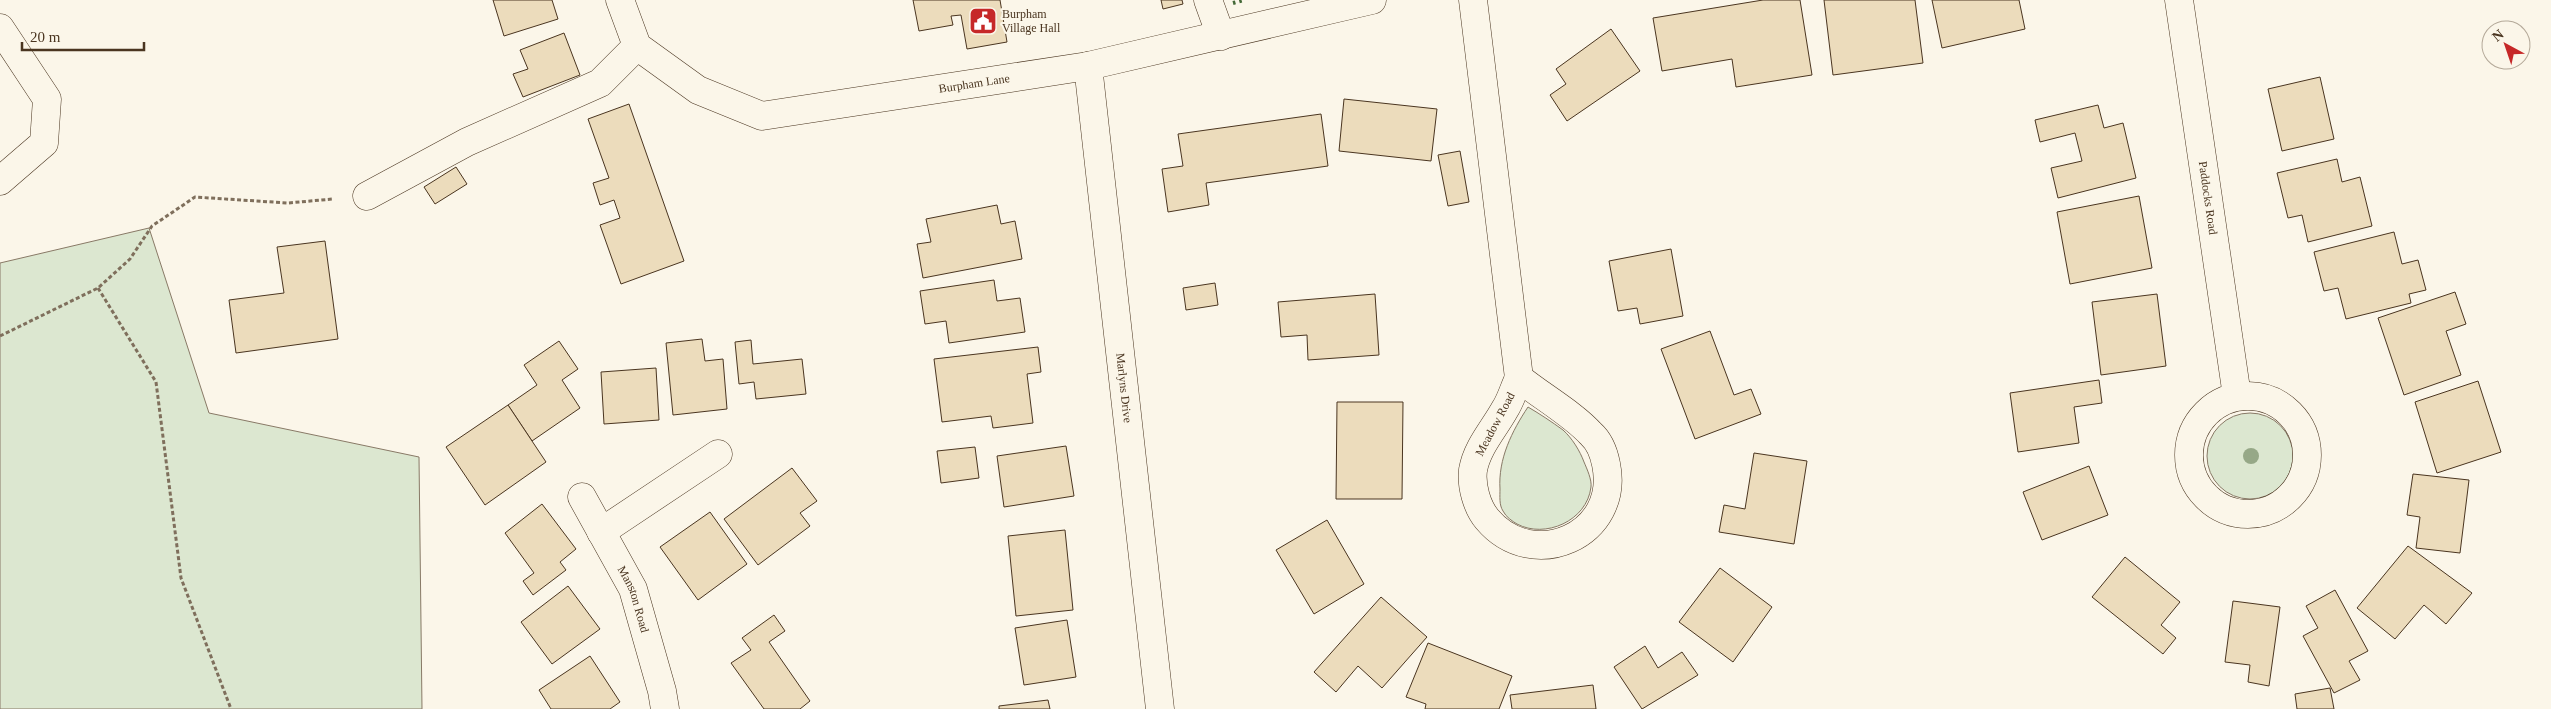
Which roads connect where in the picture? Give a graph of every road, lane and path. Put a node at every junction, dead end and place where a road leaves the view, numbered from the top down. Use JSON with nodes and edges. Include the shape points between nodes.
{"nodes":[{"id":1,"x":620,"y":0,"type":"edge"},
{"id":2,"x":1208,"y":0,"type":"edge"},
{"id":3,"x":1372,"y":0,"type":"edge"},
{"id":4,"x":1473,"y":0,"type":"edge"},
{"id":5,"x":2179,"y":0,"type":"edge"},
{"id":6,"x":0,"y":28,"type":"edge"},
{"id":7,"x":1221,"y":36,"type":"junction"},
{"id":8,"x":637,"y":46,"type":"junction"},
{"id":9,"x":1088,"y":66,"type":"junction"},
{"id":10,"x":0,"y":181,"type":"edge"},
{"id":11,"x":367,"y":196,"type":"joint"},
{"id":12,"x":98,"y":288,"type":"junction"},
{"id":13,"x":0,"y":336,"type":"edge"},
{"id":14,"x":1519,"y":378,"type":"junction"},
{"id":15,"x":2237,"y":396,"type":"junction"},
{"id":16,"x":718,"y":454,"type":"dead end"},
{"id":17,"x":582,"y":497,"type":"dead end"},
{"id":18,"x":601,"y":532,"type":"junction"},
{"id":19,"x":231,"y":709,"type":"edge"},
{"id":20,"x":665,"y":709,"type":"edge"},
{"id":21,"x":1160,"y":709,"type":"edge"}],
"edges":[{"from":1,"to":8,"type":"street"},
{"from":2,"to":7,"type":"street"},
{"from":3,"to":7,"type":"street","name":"Burpham Lane"},
{"from":4,"to":14,"type":"street","name":"Meadow Road"},
{"from":5,"to":15,"type":"street","name":"Paddocks Road"},
{"from":6,"to":10,"type":"street","via":[[48,99],[44,143]]},
{"from":7,"to":9,"type":"street","name":"Burpham Lane"},
{"from":8,"to":9,"type":"street","name":"Burpham Lane","via":[[698,90],[762,116]]},
{"from":8,"to":11,"type":"street","via":[[600,83],[467,142]]},
{"from":9,"to":21,"type":"street","name":"Marlyns Drive"},
{"from":11,"to":12,"type":"path","via":[[288,203],[195,197],[152,226],[130,259]]},
{"from":12,"to":13,"type":"path"},
{"from":12,"to":19,"type":"path","via":[[156,382],[181,578]]},
{"from":14,"to":14,"type":"street","name":"Meadow Road","via":[[1592,434],[1604,454],[1608,476],[1605,499],[1595,520],[1578,535],[1557,544],[1536,546],[1514,541],[1496,529],[1482,513],[1474,492],[1473,470],[1480,450],[1506,408]]},
{"from":15,"to":15,"type":"street","via":[[2219,403],[2199,423],[2189,449],[2190,468],[2197,486],[2209,500],[2225,510],[2245,514],[2265,512],[2282,503],[2297,489],[2305,470],[2307,451],[2302,431],[2292,414],[2257,396]]},
{"from":16,"to":18,"type":"street"},
{"from":17,"to":18,"type":"street","name":"Manston Road"},
{"from":18,"to":20,"type":"street","name":"Manston Road","via":[[632,589]]}]}
